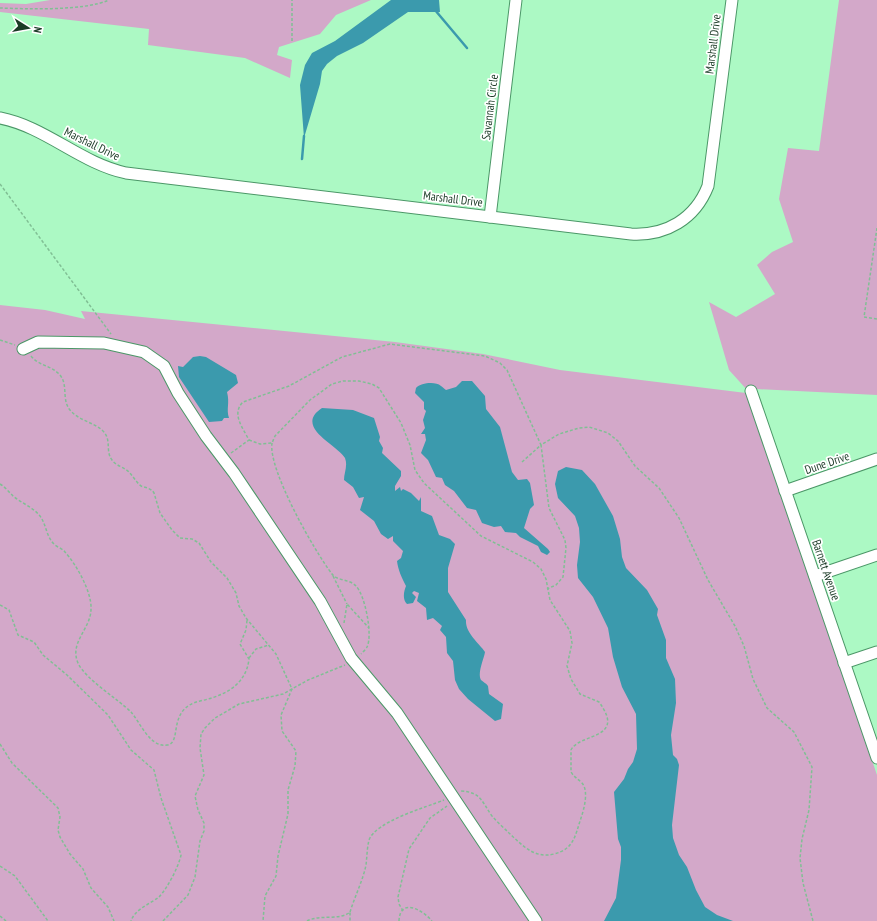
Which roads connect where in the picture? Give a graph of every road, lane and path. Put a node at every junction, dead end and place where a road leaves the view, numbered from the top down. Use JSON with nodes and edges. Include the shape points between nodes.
{"nodes":[{"id":1,"x":110,"y":0,"type":"edge"},
{"id":2,"x":292,"y":0,"type":"edge"},
{"id":3,"x":516,"y":0,"type":"edge"},
{"id":4,"x":732,"y":0,"type":"edge"},
{"id":5,"x":0,"y":8,"type":"edge"},
{"id":6,"x":292,"y":41,"type":"dead end"},
{"id":7,"x":0,"y":118,"type":"edge"},
{"id":8,"x":0,"y":184,"type":"edge"},
{"id":9,"x":490,"y":217,"type":"junction"},
{"id":10,"x":877,"y":228,"type":"edge"},
{"id":11,"x":877,"y":246,"type":"edge"},
{"id":12,"x":874,"y":249,"type":"junction"},
{"id":13,"x":877,"y":319,"type":"edge"},
{"id":14,"x":0,"y":340,"type":"edge"},
{"id":15,"x":120,"y":346,"type":"junction"},
{"id":16,"x":24,"y":349,"type":"junction"},
{"id":17,"x":751,"y":391,"type":"dead end"},
{"id":18,"x":249,"y":440,"type":"junction"},
{"id":19,"x":272,"y":443,"type":"junction"},
{"id":20,"x":541,"y":445,"type":"junction"},
{"id":21,"x":877,"y":459,"type":"edge"},
{"id":22,"x":225,"y":461,"type":"junction"},
{"id":23,"x":522,"y":462,"type":"dead end"},
{"id":24,"x":0,"y":484,"type":"edge"},
{"id":25,"x":786,"y":491,"type":"junction"},
{"id":26,"x":877,"y":555,"type":"edge"},
{"id":27,"x":333,"y":576,"type":"junction"},
{"id":28,"x":815,"y":576,"type":"junction"},
{"id":29,"x":547,"y":589,"type":"junction"},
{"id":30,"x":347,"y":604,"type":"junction"},
{"id":31,"x":0,"y":605,"type":"edge"},
{"id":32,"x":246,"y":618,"type":"junction"},
{"id":33,"x":369,"y":628,"type":"junction"},
{"id":34,"x":342,"y":642,"type":"junction"},
{"id":35,"x":270,"y":645,"type":"junction"},
{"id":36,"x":877,"y":652,"type":"edge"},
{"id":37,"x":249,"y":659,"type":"junction"},
{"id":38,"x":353,"y":661,"type":"junction"},
{"id":39,"x":844,"y":663,"type":"junction"},
{"id":40,"x":292,"y":689,"type":"junction"},
{"id":41,"x":0,"y":744,"type":"edge"},
{"id":42,"x":876,"y":751,"type":"edge"},
{"id":43,"x":453,"y":796,"type":"junction"},
{"id":44,"x":0,"y":866,"type":"edge"},
{"id":45,"x":403,"y":911,"type":"junction"},
{"id":46,"x":350,"y":912,"type":"junction"},
{"id":47,"x":0,"y":916,"type":"edge"},
{"id":48,"x":6,"y":921,"type":"edge"},
{"id":49,"x":48,"y":921,"type":"edge"},
{"id":50,"x":114,"y":921,"type":"edge"},
{"id":51,"x":131,"y":921,"type":"edge"},
{"id":52,"x":163,"y":921,"type":"edge"},
{"id":53,"x":263,"y":921,"type":"edge"},
{"id":54,"x":307,"y":921,"type":"edge"},
{"id":55,"x":350,"y":921,"type":"edge"},
{"id":56,"x":399,"y":921,"type":"edge"},
{"id":57,"x":432,"y":921,"type":"edge"},
{"id":58,"x":536,"y":921,"type":"edge"},
{"id":59,"x":813,"y":921,"type":"edge"}],
"edges":[{"from":1,"to":5,"type":"path","via":[[92,6]]},
{"from":2,"to":6,"type":"path"},
{"from":3,"to":9,"type":"street","name":"Savannah Circle"},
{"from":4,"to":9,"type":"street","name":"Marshall Drive","via":[[710,178],[700,201],[686,218],[661,232],[639,235]]},
{"from":7,"to":9,"type":"street","name":"Marshall Drive","via":[[35,130],[98,164],[126,173]]},
{"from":8,"to":15,"type":"path"},
{"from":10,"to":12,"type":"path"},
{"from":11,"to":12,"type":"path"},
{"from":12,"to":13,"type":"path","via":[[864,317]]},
{"from":14,"to":16,"type":"path"},
{"from":15,"to":16,"type":"street","via":[[104,343],[38,342]]},
{"from":15,"to":22,"type":"street","via":[[144,352],[164,366],[178,393]]},
{"from":16,"to":32,"type":"path","via":[[36,362],[50,367],[59,374],[65,383],[66,401],[70,410],[105,433],[112,460],[140,485],[154,493],[160,512],[178,536],[199,543],[211,562],[230,582]]},
{"from":17,"to":25,"type":"street","name":"Barnett Avenue"},
{"from":18,"to":19,"type":"path","via":[[260,444]]},
{"from":18,"to":20,"type":"path","via":[[237,414],[243,402],[289,386],[342,357],[395,344],[485,356],[500,363],[510,376]]},
{"from":18,"to":22,"type":"path","via":[[231,453]]},
{"from":19,"to":27,"type":"path","via":[[274,462],[294,512]]},
{"from":19,"to":29,"type":"path","via":[[275,436],[310,400],[328,386],[348,380],[374,385],[383,392],[401,423],[410,445],[414,470],[420,479],[481,536],[537,565],[544,576]]},
{"from":20,"to":23,"type":"path"},
{"from":20,"to":29,"type":"path","via":[[548,508],[566,548],[563,577],[556,585]]},
{"from":20,"to":59,"type":"path","via":[[559,434],[579,428],[608,433],[618,441],[635,466],[659,488],[679,518],[708,580],[735,626],[753,678],[767,708],[794,732],[812,767],[809,810],[800,858],[803,883]]},
{"from":21,"to":25,"type":"street","name":"Dune Drive"},
{"from":22,"to":34,"type":"street","via":[[320,601]]},
{"from":24,"to":37,"type":"path","via":[[41,516],[50,538],[66,553],[88,590],[91,615],[76,644],[78,664],[129,710],[156,742],[163,746],[173,743],[176,738],[175,724],[181,713],[194,703],[212,699],[234,688],[243,678]]},
{"from":25,"to":28,"type":"street","name":"Barnett Avenue"},
{"from":26,"to":28,"type":"street"},
{"from":27,"to":30,"type":"path"},
{"from":27,"to":33,"type":"path","via":[[357,586],[363,598]]},
{"from":28,"to":39,"type":"street","name":"Barnett Avenue"},
{"from":29,"to":43,"type":"path","via":[[550,600],[570,631],[572,643],[567,666],[571,679],[580,694],[599,702],[607,722],[605,728],[596,736],[578,742],[572,750],[571,772],[583,785],[585,794],[575,840],[561,852],[550,855],[529,851],[492,816],[476,794],[462,791],[456,792]]},
{"from":30,"to":33,"type":"path"},
{"from":30,"to":34,"type":"path"},
{"from":31,"to":51,"type":"path","via":[[9,610],[18,635],[34,642],[43,655],[108,715],[131,750],[155,773],[181,855],[162,893],[136,913]]},
{"from":32,"to":35,"type":"path"},
{"from":32,"to":37,"type":"path","via":[[246,630],[240,644]]},
{"from":33,"to":38,"type":"path","via":[[367,646]]},
{"from":34,"to":38,"type":"street"},
{"from":35,"to":37,"type":"path","via":[[256,649]]},
{"from":35,"to":40,"type":"path"},
{"from":36,"to":39,"type":"street"},
{"from":38,"to":40,"type":"path"},
{"from":38,"to":43,"type":"street","via":[[397,713]]},
{"from":39,"to":42,"type":"street","name":"Barnett Avenue"},
{"from":40,"to":52,"type":"path","via":[[275,696],[238,704],[215,718],[203,731],[200,748],[204,771],[195,796],[204,831],[200,841],[195,877],[188,895]]},
{"from":40,"to":53,"type":"path","via":[[281,715],[282,731],[296,752],[296,766],[288,790],[288,814],[276,876],[265,896]]},
{"from":41,"to":50,"type":"path","via":[[12,763],[58,808],[60,836],[70,854],[83,869],[91,888],[108,907]]},
{"from":43,"to":45,"type":"path","via":[[448,805],[430,818],[409,849],[398,897]]},
{"from":43,"to":46,"type":"path","via":[[420,808],[375,832],[369,839],[366,866]]},
{"from":43,"to":58,"type":"street"},
{"from":44,"to":49,"type":"path","via":[[15,876]]},
{"from":45,"to":56,"type":"path"},
{"from":45,"to":57,"type":"path","via":[[409,908],[419,909]]},
{"from":46,"to":54,"type":"path","via":[[341,917],[318,917]]},
{"from":46,"to":55,"type":"path"},
{"from":47,"to":48,"type":"path"}]}
